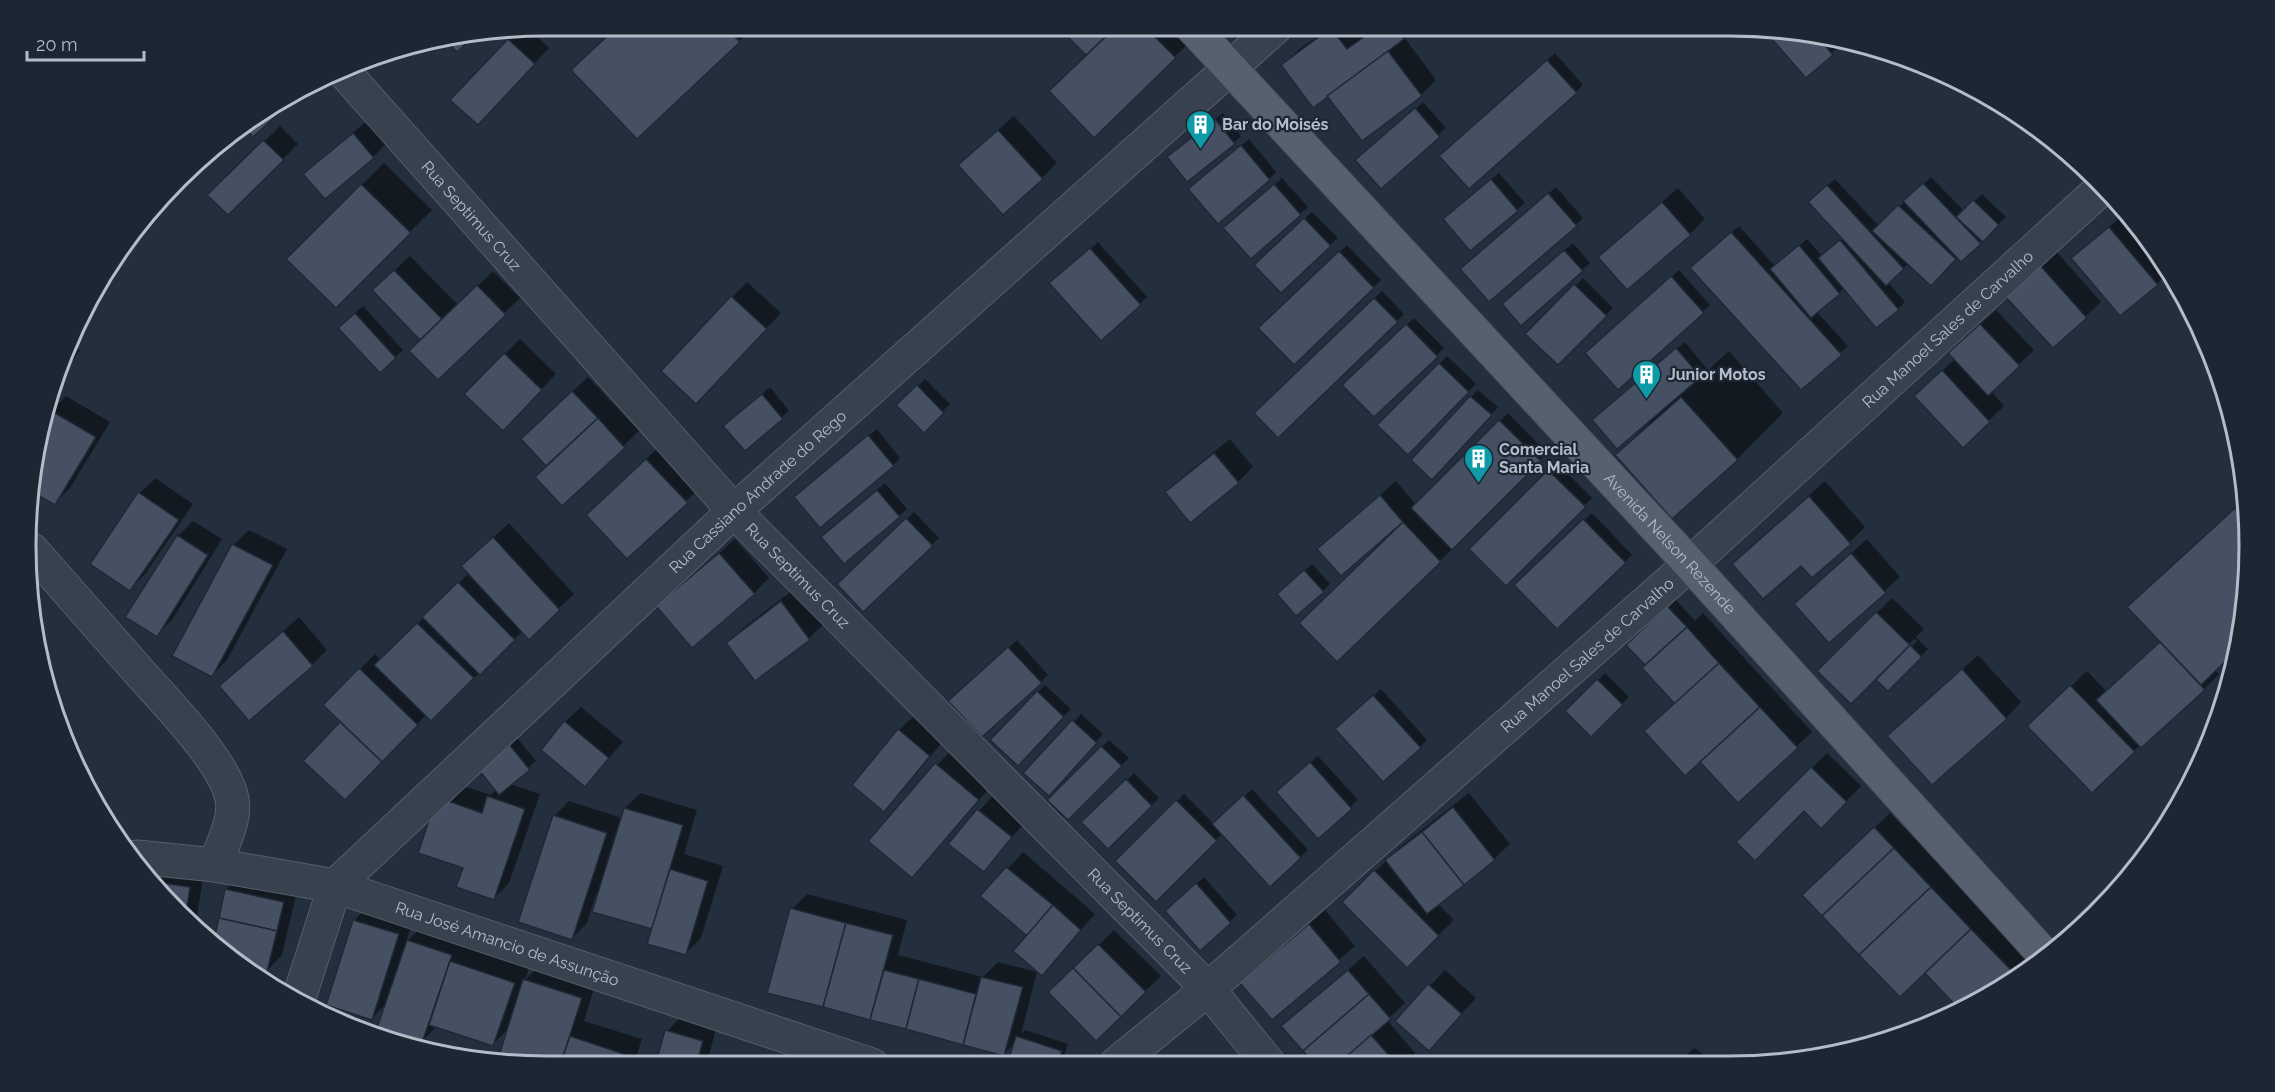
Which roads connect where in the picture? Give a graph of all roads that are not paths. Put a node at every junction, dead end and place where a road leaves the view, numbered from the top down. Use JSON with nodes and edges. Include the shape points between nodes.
{"nodes":[{"id":1,"x":1200,"y":36,"type":"edge"},
{"id":2,"x":1266,"y":36,"type":"edge"},
{"id":3,"x":1230,"y":68,"type":"junction"},
{"id":4,"x":348,"y":76,"type":"edge"},
{"id":5,"x":2097,"y":193,"type":"edge"},
{"id":6,"x":734,"y":511,"type":"junction"},
{"id":7,"x":36,"y":555,"type":"edge"},
{"id":8,"x":1689,"y":564,"type":"junction"},
{"id":9,"x":141,"y":857,"type":"edge"},
{"id":10,"x":215,"y":865,"type":"junction"},
{"id":11,"x":335,"y":886,"type":"junction"},
{"id":12,"x":2040,"y":950,"type":"edge"},
{"id":13,"x":1208,"y":989,"type":"junction"},
{"id":14,"x":301,"y":993,"type":"edge"},
{"id":15,"x":845,"y":1056,"type":"edge"},
{"id":16,"x":1126,"y":1056,"type":"edge"},
{"id":17,"x":1262,"y":1056,"type":"edge"}],
"edges":[{"from":1,"to":3,"type":"main road","name":"Avenida Nelson Rezende"},
{"from":2,"to":3,"type":"street","name":"Rua Cassiano Andrade do Rego"},
{"from":3,"to":6,"type":"street","name":"Rua Cassiano Andrade do Rego"},
{"from":3,"to":8,"type":"main road","name":"Avenida Nelson Rezende"},
{"from":4,"to":6,"type":"street","name":"Rua Septimus Cruz"},
{"from":5,"to":8,"type":"street","name":"Rua Manoel Sales de Carvalho"},
{"from":6,"to":11,"type":"street","name":"Rua Cassiano Andrade do Rego"},
{"from":6,"to":13,"type":"street","name":"Rua Septimus Cruz"},
{"from":7,"to":10,"type":"street","via":[[193,734],[228,783],[233,806]]},
{"from":8,"to":12,"type":"main road","name":"Avenida Nelson Rezende"},
{"from":8,"to":13,"type":"street","name":"Rua Manoel Sales de Carvalho"},
{"from":9,"to":10,"type":"street","name":"Rua José Amancio de Assunção"},
{"from":10,"to":11,"type":"street","name":"Rua José Amancio de Assunção"},
{"from":11,"to":14,"type":"street","name":"Rua Cassiano Andrade do Rego"},
{"from":11,"to":15,"type":"street","name":"Rua José Amancio de Assunção"},
{"from":13,"to":16,"type":"street","name":"Rua Manoel Sales de Carvalho"},
{"from":13,"to":17,"type":"street","name":"Rua Septimus Cruz"}]}
